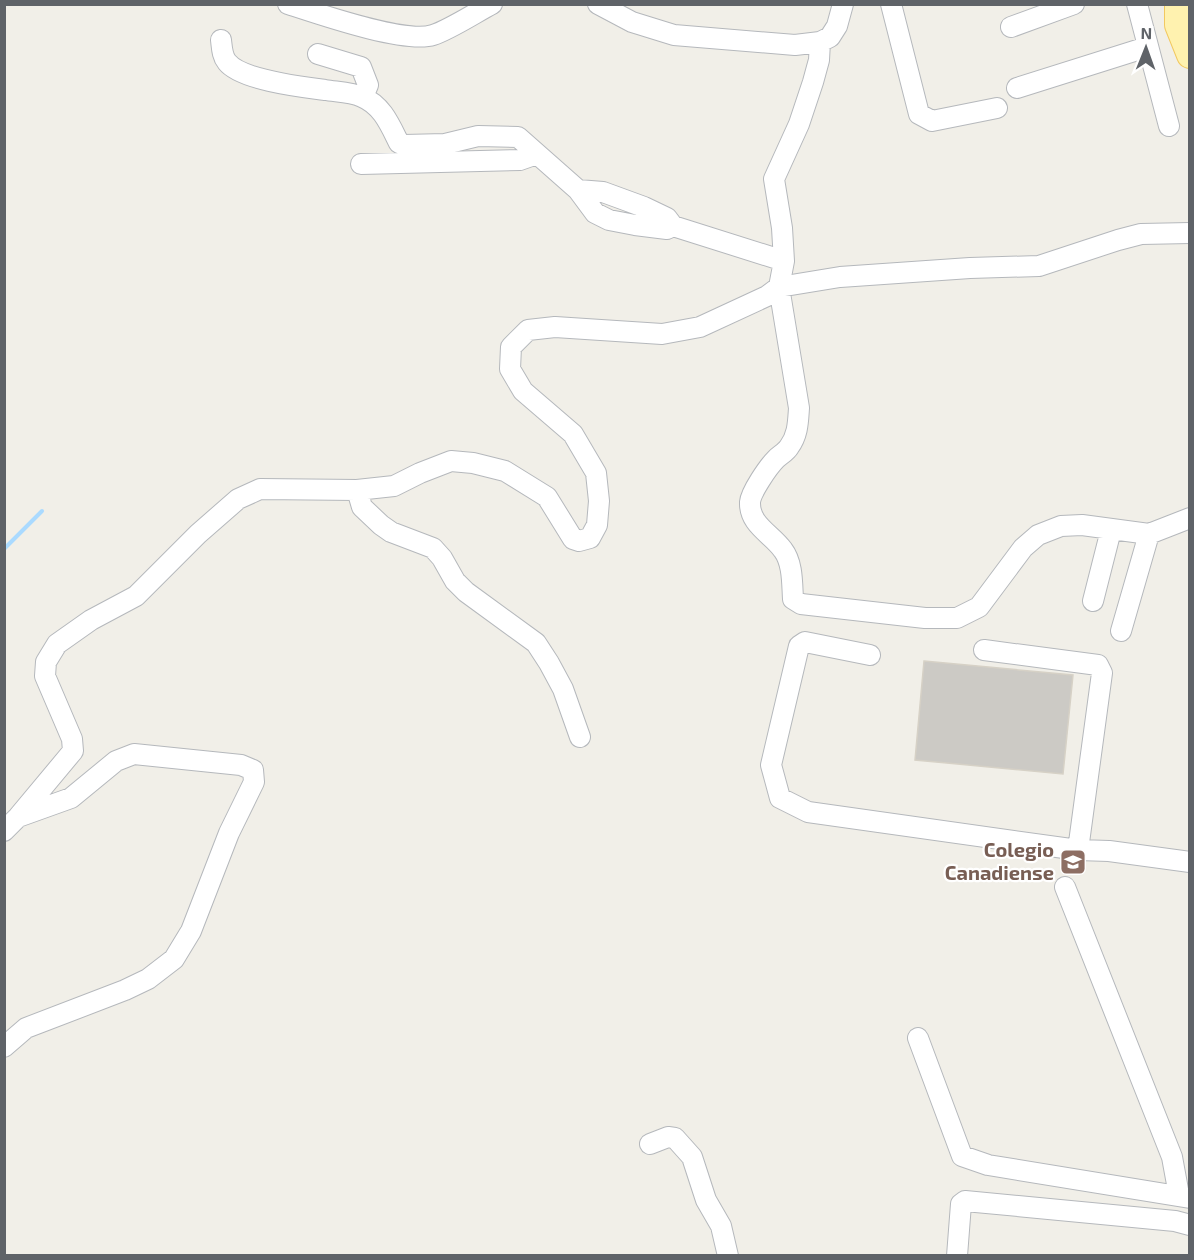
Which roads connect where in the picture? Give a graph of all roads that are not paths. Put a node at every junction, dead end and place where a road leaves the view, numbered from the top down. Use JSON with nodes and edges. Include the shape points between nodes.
{"nodes":[{"id":1,"x":288,"y":4,"type":"edge"},
{"id":2,"x":492,"y":4,"type":"edge"},
{"id":3,"x":598,"y":4,"type":"edge"},
{"id":4,"x":613,"y":4,"type":"edge"},
{"id":5,"x":843,"y":4,"type":"edge"},
{"id":6,"x":891,"y":4,"type":"edge"},
{"id":7,"x":1074,"y":4,"type":"edge"},
{"id":8,"x":1137,"y":4,"type":"edge"},
{"id":9,"x":1178,"y":4,"type":"edge"},
{"id":10,"x":632,"y":22,"type":"junction"},
{"id":11,"x":1011,"y":27,"type":"dead end"},
{"id":12,"x":221,"y":40,"type":"dead end"},
{"id":13,"x":820,"y":42,"type":"junction"},
{"id":14,"x":1147,"y":47,"type":"junction"},
{"id":15,"x":318,"y":54,"type":"dead end"},
{"id":16,"x":1190,"y":55,"type":"edge"},
{"id":17,"x":1017,"y":88,"type":"dead end"},
{"id":18,"x":363,"y":97,"type":"junction"},
{"id":19,"x":997,"y":108,"type":"dead end"},
{"id":20,"x":1169,"y":126,"type":"dead end"},
{"id":21,"x":537,"y":154,"type":"junction"},
{"id":22,"x":361,"y":164,"type":"dead end"},
{"id":23,"x":1190,"y":233,"type":"edge"},
{"id":24,"x":784,"y":261,"type":"junction"},
{"id":25,"x":779,"y":287,"type":"junction"},
{"id":26,"x":357,"y":490,"type":"junction"},
{"id":27,"x":1190,"y":518,"type":"edge"},
{"id":28,"x":1111,"y":530,"type":"junction"},
{"id":29,"x":1149,"y":534,"type":"junction"},
{"id":30,"x":1093,"y":601,"type":"dead end"},
{"id":31,"x":1121,"y":632,"type":"dead end"},
{"id":32,"x":984,"y":650,"type":"dead end"},
{"id":33,"x":870,"y":655,"type":"dead end"},
{"id":34,"x":580,"y":737,"type":"dead end"},
{"id":35,"x":11,"y":824,"type":"edge"},
{"id":36,"x":1078,"y":850,"type":"junction"},
{"id":37,"x":1190,"y":862,"type":"edge"},
{"id":38,"x":1065,"y":887,"type":"dead end"},
{"id":39,"x":918,"y":1038,"type":"dead end"},
{"id":40,"x":4,"y":1047,"type":"edge"},
{"id":41,"x":650,"y":1144,"type":"dead end"},
{"id":42,"x":1184,"y":1196,"type":"edge"},
{"id":43,"x":1190,"y":1225,"type":"edge"},
{"id":44,"x":728,"y":1256,"type":"edge"},
{"id":45,"x":957,"y":1256,"type":"edge"}],
"edges":[{"from":1,"to":2,"type":"street","via":[[410,38],[433,35]]},
{"from":3,"to":10,"type":"street"},
{"from":4,"to":10,"type":"street"},
{"from":5,"to":13,"type":"street","via":[[837,26],[830,37]]},
{"from":6,"to":19,"type":"street","via":[[919,114],[932,121]]},
{"from":7,"to":11,"type":"street"},
{"from":8,"to":14,"type":"street"},
{"from":9,"to":16,"type":"main road","via":[[1178,26]]},
{"from":10,"to":13,"type":"street","via":[[688,37],[795,45]]},
{"from":12,"to":18,"type":"street","via":[[227,63],[239,71]]},
{"from":13,"to":24,"type":"street","via":[[819,60],[799,124],[774,179]]},
{"from":14,"to":17,"type":"street"},
{"from":14,"to":20,"type":"street"},
{"from":15,"to":18,"type":"street","via":[[361,67],[368,85]]},
{"from":18,"to":21,"type":"street","via":[[379,109],[404,145],[445,144],[478,136],[518,137]]},
{"from":21,"to":22,"type":"street","via":[[520,160]]},
{"from":21,"to":24,"type":"street","via":[[578,190],[603,192],[667,218],[673,226]]},
{"from":23,"to":25,"type":"street","via":[[1142,234],[1039,266],[840,277]]},
{"from":24,"to":25,"type":"street"},
{"from":25,"to":26,"type":"street","via":[[700,327],[662,334],[555,327],[528,330],[511,347],[510,369],[523,391],[573,434],[596,473],[597,525],[590,538],[573,539],[547,497],[505,471],[473,463],[452,461],[394,486]]},
{"from":25,"to":28,"type":"street","via":[[799,408],[798,423],[788,449],[774,460],[750,500],[758,525],[784,550],[793,599],[801,604],[957,618],[979,607],[1023,548],[1038,535],[1061,526]]},
{"from":26,"to":34,"type":"street","via":[[362,507],[381,525],[433,548],[455,581],[536,643],[563,689]]},
{"from":26,"to":35,"type":"street","via":[[260,489],[238,499],[136,596],[57,644],[46,662],[45,676],[72,739],[73,751]]},
{"from":27,"to":29,"type":"street"},
{"from":28,"to":29,"type":"street"},
{"from":28,"to":30,"type":"street"},
{"from":29,"to":31,"type":"street"},
{"from":32,"to":36,"type":"street","via":[[1098,665],[1102,673]]},
{"from":33,"to":36,"type":"street","via":[[805,642],[799,646],[771,765],[780,798],[808,812]]},
{"from":35,"to":40,"type":"street","via":[[71,798],[116,761],[134,754],[241,765],[253,770],[254,782],[229,833],[191,931],[174,959],[148,979],[125,990],[26,1028]]},
{"from":36,"to":37,"type":"street"},
{"from":38,"to":42,"type":"street","via":[[1172,1156]]},
{"from":39,"to":42,"type":"street","via":[[962,1156],[988,1164]]},
{"from":41,"to":44,"type":"street","via":[[675,1138],[692,1157],[706,1200],[721,1226]]},
{"from":43,"to":45,"type":"street","via":[[964,1201]]}]}
